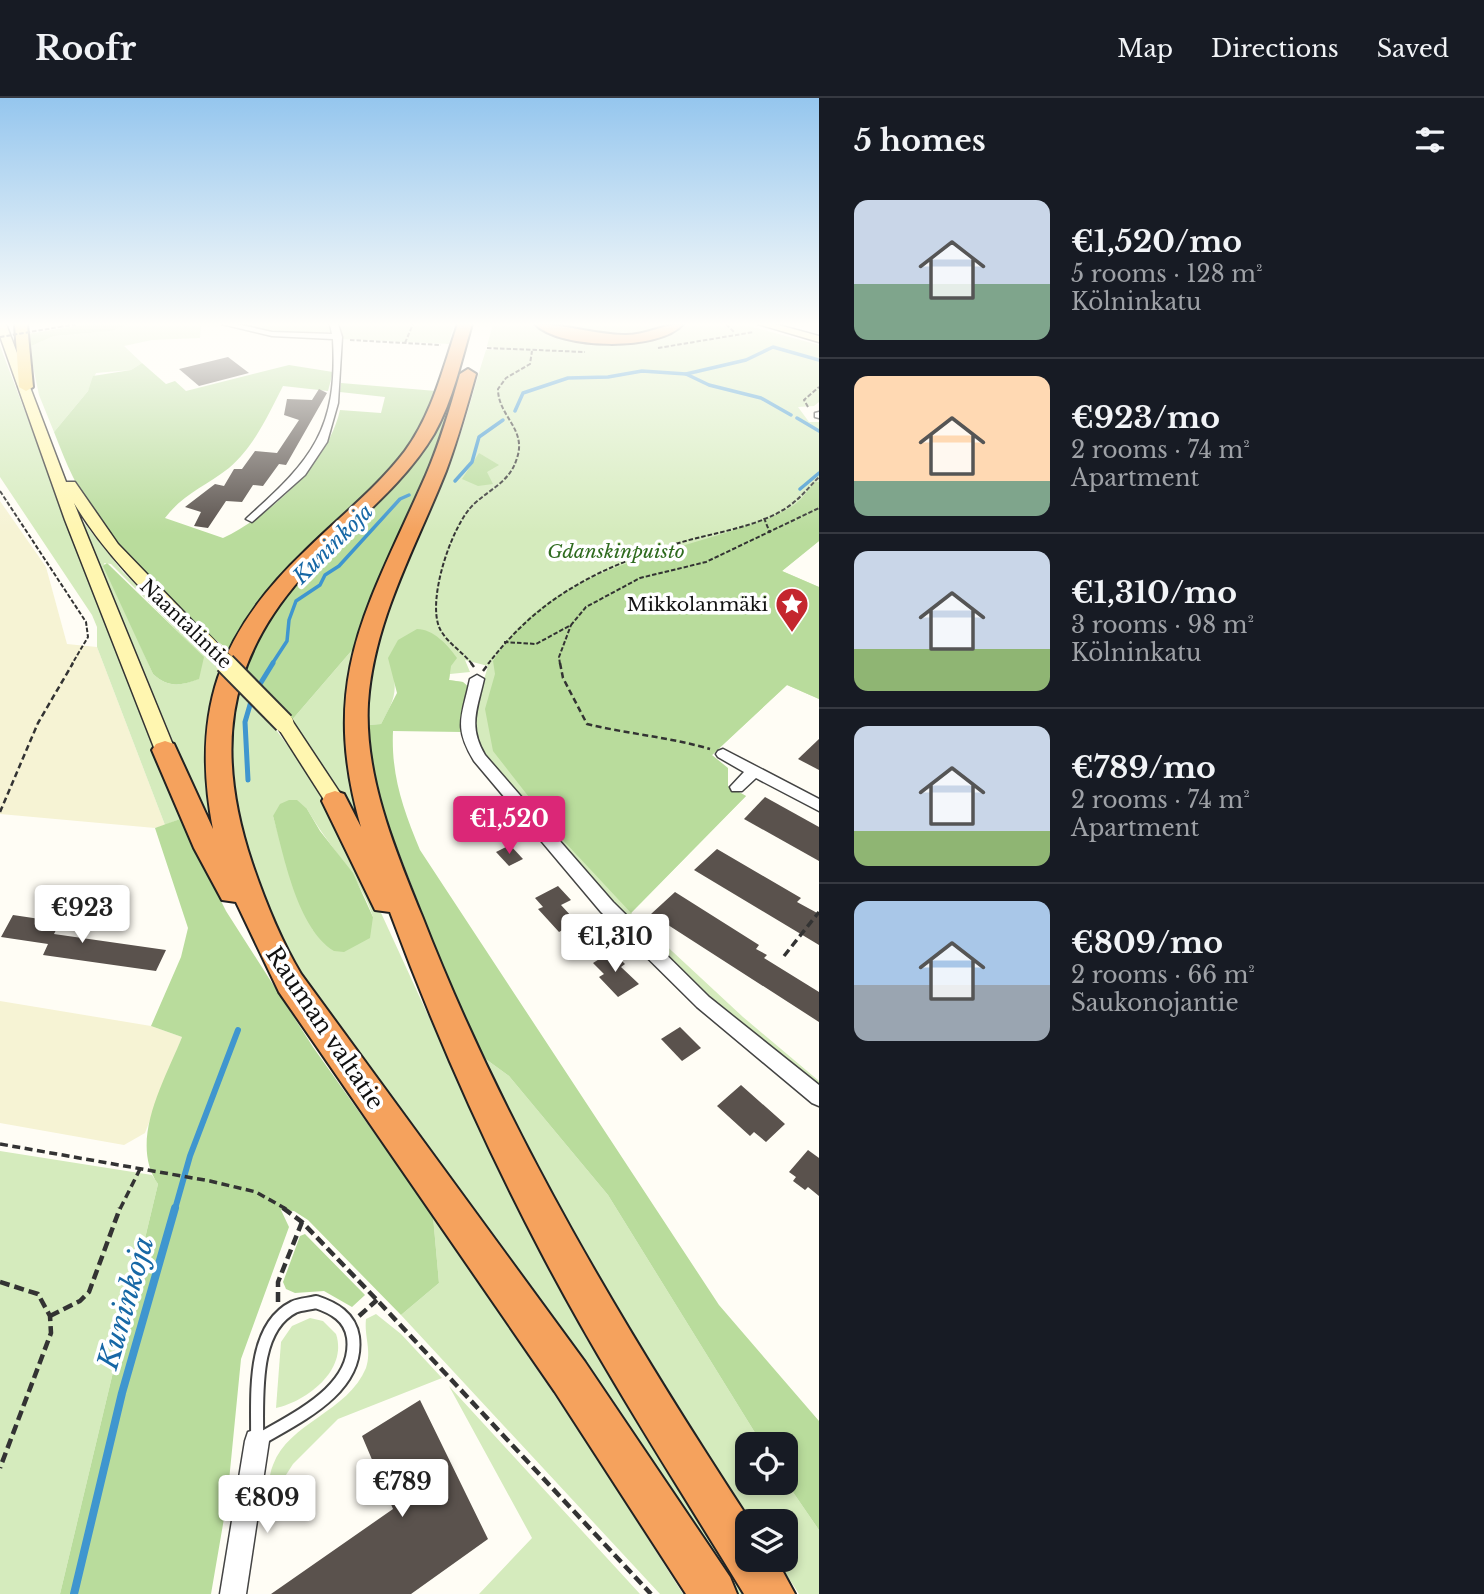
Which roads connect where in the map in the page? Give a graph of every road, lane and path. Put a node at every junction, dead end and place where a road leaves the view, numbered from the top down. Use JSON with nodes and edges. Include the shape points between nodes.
{"nodes":[{"id":1,"x":29,"y":394,"type":"edge"},
{"id":2,"x":334,"y":394,"type":"edge"},
{"id":3,"x":444,"y":394,"type":"edge"},
{"id":4,"x":458,"y":394,"type":"edge"},
{"id":5,"x":497,"y":394,"type":"edge"},
{"id":6,"x":811,"y":394,"type":"edge"},
{"id":7,"x":807,"y":407,"type":"dead end"},
{"id":8,"x":46,"y":441,"type":"junction"},
{"id":9,"x":819,"y":477,"type":"edge"},
{"id":10,"x":0,"y":491,"type":"edge"},
{"id":11,"x":819,"y":508,"type":"edge"},
{"id":12,"x":764,"y":518,"type":"junction"},
{"id":13,"x":252,"y":519,"type":"dead end"},
{"id":14,"x":770,"y":534,"type":"junction"},
{"id":15,"x":571,"y":625,"type":"junction"},
{"id":16,"x":505,"y":642,"type":"junction"},
{"id":17,"x":477,"y":679,"type":"junction"},
{"id":18,"x":165,"y":750,"type":"joint"},
{"id":19,"x":723,"y":754,"type":"joint"},
{"id":20,"x":754,"y":771,"type":"junction"},
{"id":21,"x":737,"y":787,"type":"dead end"},
{"id":22,"x":335,"y":801,"type":"joint"},
{"id":23,"x":819,"y":806,"type":"edge"},
{"id":24,"x":0,"y":812,"type":"edge"},
{"id":25,"x":819,"y":912,"type":"edge"},
{"id":26,"x":270,"y":950,"type":"junction"},
{"id":27,"x":785,"y":956,"type":"dead end"},
{"id":28,"x":454,"y":1039,"type":"junction"},
{"id":29,"x":819,"y":1097,"type":"edge"},
{"id":30,"x":0,"y":1144,"type":"edge"},
{"id":31,"x":141,"y":1167,"type":"junction"},
{"id":32,"x":302,"y":1222,"type":"junction"},
{"id":33,"x":0,"y":1282,"type":"edge"},
{"id":34,"x":377,"y":1300,"type":"junction"},
{"id":35,"x":50,"y":1316,"type":"junction"},
{"id":36,"x":279,"y":1317,"type":"junction"},
{"id":37,"x":349,"y":1325,"type":"junction"},
{"id":38,"x":257,"y":1441,"type":"junction"},
{"id":39,"x":0,"y":1468,"type":"edge"},
{"id":40,"x":735,"y":1537,"type":"edge"},
{"id":41,"x":757,"y":1572,"type":"edge"},
{"id":42,"x":233,"y":1594,"type":"edge"},
{"id":43,"x":651,"y":1594,"type":"edge"},
{"id":44,"x":713,"y":1594,"type":"edge"},
{"id":45,"x":771,"y":1594,"type":"edge"}],
"edges":[{"from":1,"to":8,"type":"main road","name":"Naantalintie"},
{"from":2,"to":13,"type":"street","via":[[326,439],[314,459]]},
{"from":3,"to":26,"type":"highway","name":"Rauman valtatie","via":[[414,449],[382,487],[274,596],[240,645],[226,680],[215,737],[220,806]]},
{"from":4,"to":28,"type":"highway","via":[[438,469],[370,626],[356,704],[356,746],[373,819]]},
{"from":5,"to":17,"type":"path","via":[[517,425],[518,456],[500,488],[466,512],[433,611],[438,627],[474,666]]},
{"from":6,"to":7,"type":"path","via":[[804,400]]},
{"from":8,"to":18,"type":"main road","name":"Naantalintie","via":[[72,520]]},
{"from":8,"to":22,"type":"main road","name":"Naantalintie","bridge":true,"via":[[104,538],[284,723]]},
{"from":9,"to":12,"type":"path","via":[[791,505]]},
{"from":10,"to":24,"type":"path","via":[[86,622],[88,638],[38,723]]},
{"from":11,"to":14,"type":"path"},
{"from":12,"to":14,"type":"path"},
{"from":12,"to":16,"type":"path","via":[[595,571],[522,622]]},
{"from":14,"to":15,"type":"path","via":[[706,562],[640,578],[586,607]]},
{"from":15,"to":16,"type":"path","via":[[536,644]]},
{"from":15,"to":19,"type":"path","via":[[559,657],[563,678],[587,724],[639,737],[668,737]]},
{"from":16,"to":17,"type":"path"},
{"from":17,"to":29,"type":"street","via":[[468,738],[514,802],[607,907],[703,1002]]},
{"from":18,"to":26,"type":"highway","via":[[208,848]]},
{"from":19,"to":20,"type":"street"},
{"from":20,"to":21,"type":"street"},
{"from":20,"to":23,"type":"street"},
{"from":22,"to":28,"type":"highway"},
{"from":25,"to":27,"type":"path"},
{"from":26,"to":44,"type":"highway","name":"Rauman valtatie","via":[[570,1377]]},
{"from":28,"to":40,"type":"highway","via":[[522,1182],[574,1276]]},
{"from":30,"to":31,"type":"path"},
{"from":31,"to":32,"type":"path","via":[[256,1192]]},
{"from":31,"to":35,"type":"path","via":[[122,1203],[89,1292]]},
{"from":32,"to":34,"type":"path"},
{"from":32,"to":36,"type":"path","via":[[278,1282]]},
{"from":33,"to":35,"type":"path","via":[[38,1294]]},
{"from":34,"to":37,"type":"path"},
{"from":34,"to":43,"type":"path"},
{"from":35,"to":39,"type":"path","via":[[45,1353]]},
{"from":36,"to":37,"type":"lane","via":[[304,1303],[316,1302],[336,1309]]},
{"from":36,"to":38,"type":"lane","via":[[262,1357]]},
{"from":37,"to":38,"type":"lane","via":[[355,1350],[344,1378],[310,1408]]},
{"from":38,"to":42,"type":"street"},
{"from":41,"to":45,"type":"highway"}]}
